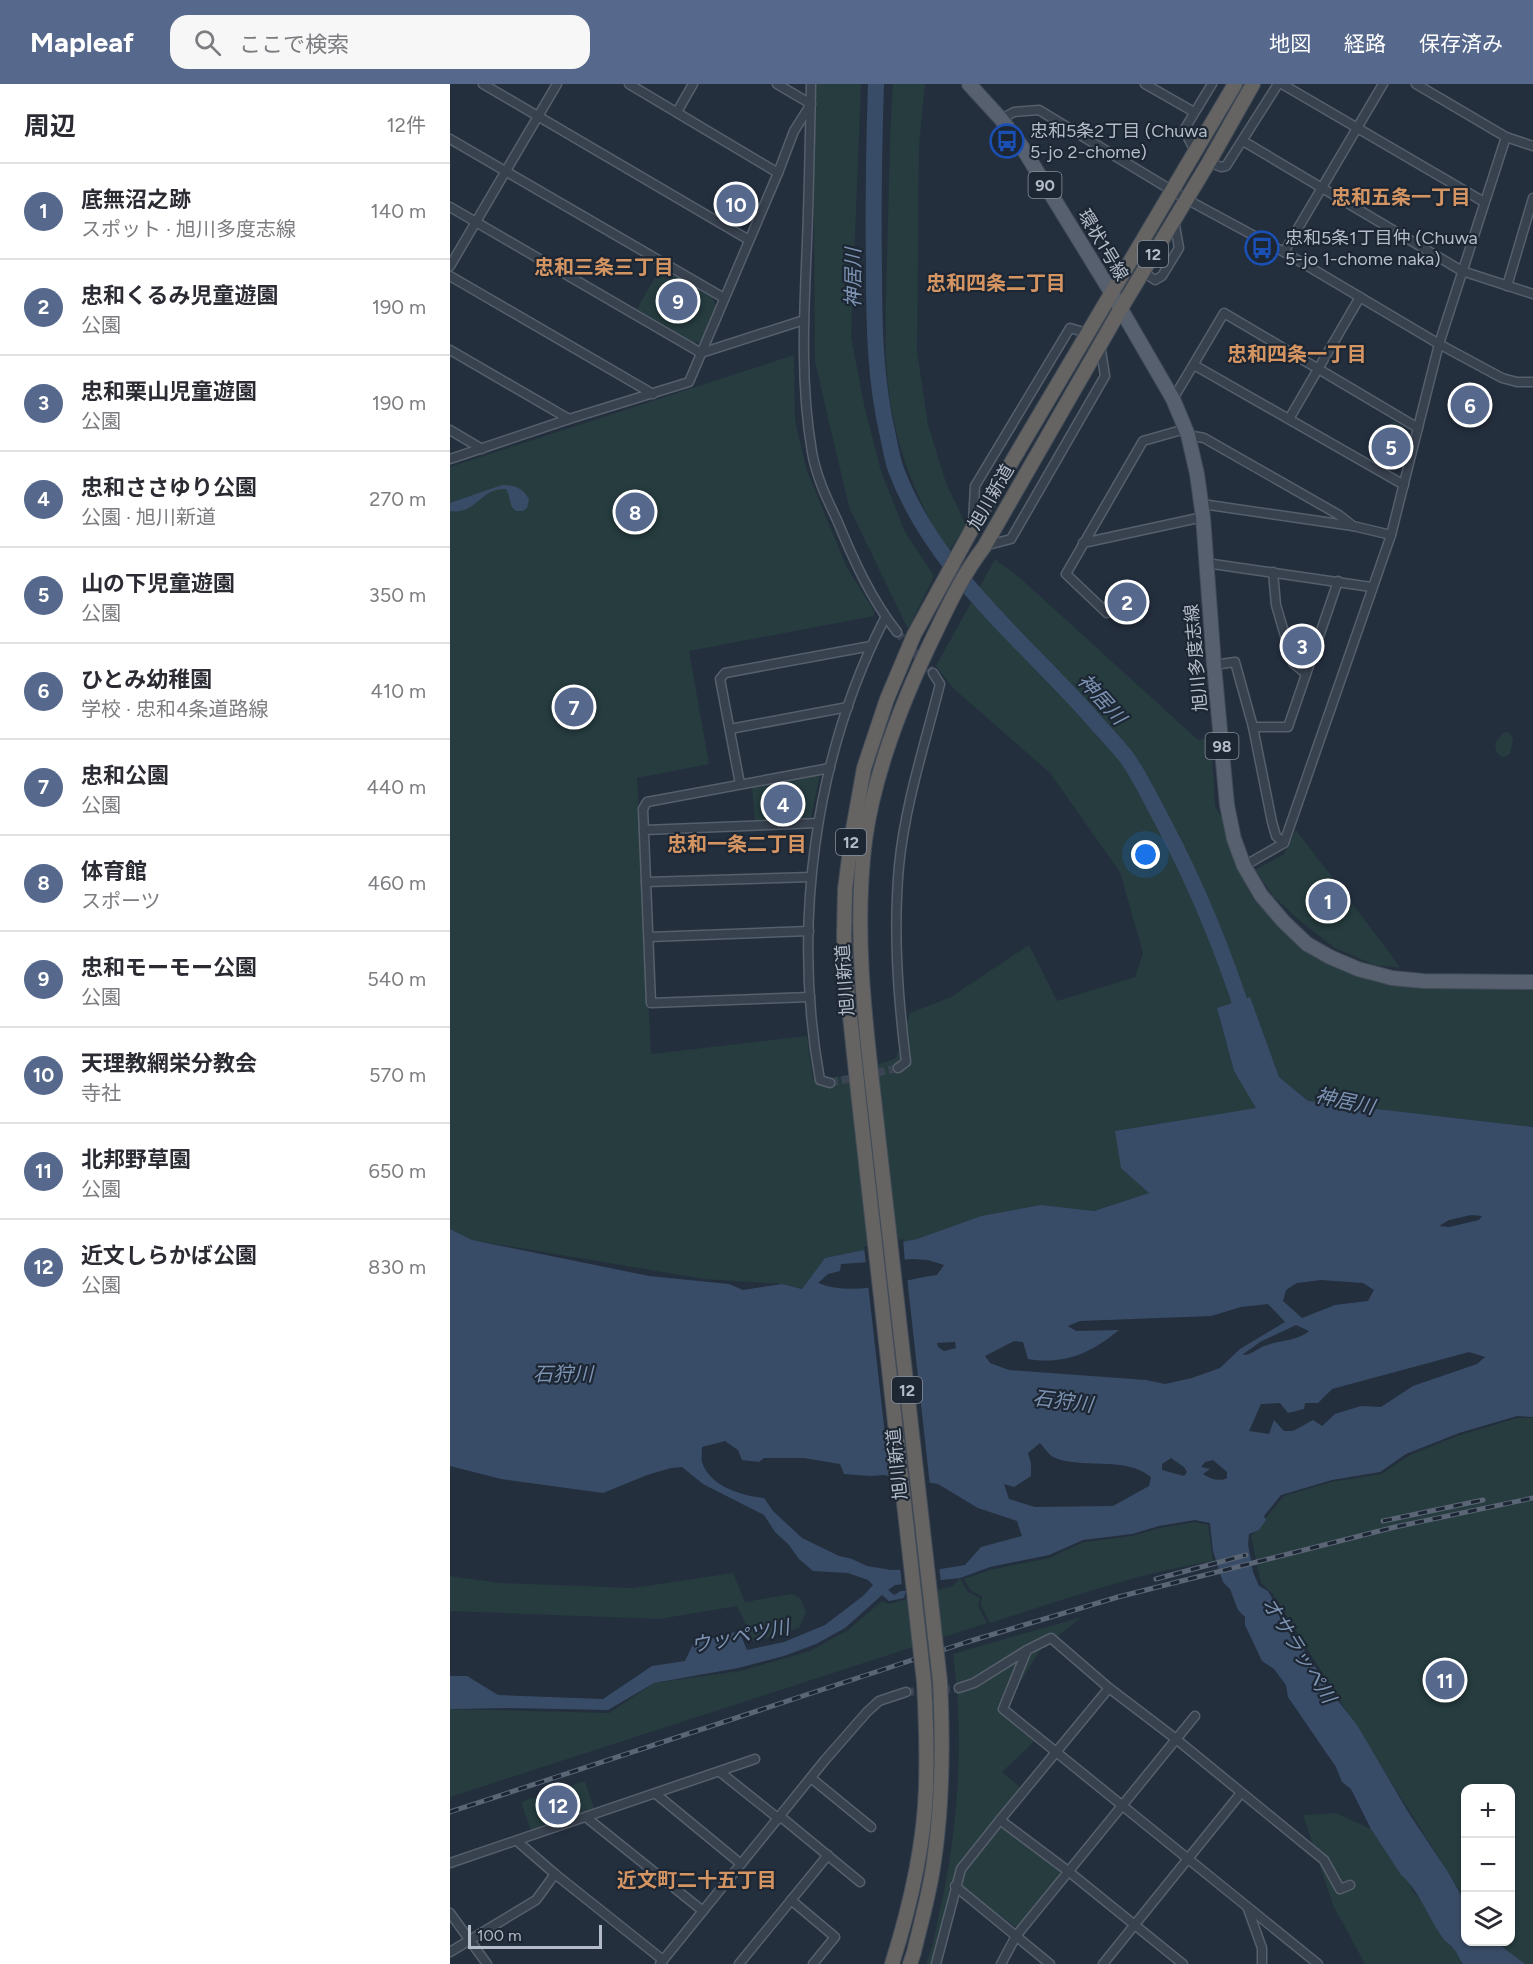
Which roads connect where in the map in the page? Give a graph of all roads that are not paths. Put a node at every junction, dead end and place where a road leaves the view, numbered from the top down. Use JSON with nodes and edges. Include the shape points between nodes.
{"nodes":[{"id":1,"x":483,"y":84,"type":"edge"},
{"id":2,"x":557,"y":84,"type":"edge"},
{"id":3,"x":629,"y":84,"type":"edge"},
{"id":4,"x":693,"y":84,"type":"edge"},
{"id":5,"x":777,"y":84,"type":"edge"},
{"id":6,"x":811,"y":84,"type":"edge"},
{"id":7,"x":1145,"y":84,"type":"edge"},
{"id":8,"x":1212,"y":84,"type":"edge"},
{"id":9,"x":1235,"y":84,"type":"edge"},
{"id":10,"x":1253,"y":84,"type":"edge"},
{"id":11,"x":1280,"y":84,"type":"edge"},
{"id":12,"x":1383,"y":84,"type":"edge"},
{"id":13,"x":1416,"y":84,"type":"edge"},
{"id":14,"x":975,"y":86,"type":"edge"},
{"id":15,"x":811,"y":104,"type":"junction"},
{"id":16,"x":677,"y":112,"type":"junction"},
{"id":17,"x":1194,"y":112,"type":"junction"},
{"id":18,"x":538,"y":116,"type":"junction"},
{"id":19,"x":1000,"y":119,"type":"junction"},
{"id":20,"x":1357,"y":127,"type":"junction"},
{"id":21,"x":1506,"y":137,"type":"junction"},
{"id":22,"x":450,"y":139,"type":"edge"},
{"id":23,"x":1243,"y":141,"type":"junction"},
{"id":24,"x":1533,"y":146,"type":"edge"},
{"id":25,"x":1195,"y":151,"type":"junction"},
{"id":26,"x":1209,"y":162,"type":"junction"},
{"id":27,"x":506,"y":171,"type":"junction"},
{"id":28,"x":778,"y":172,"type":"junction"},
{"id":29,"x":1322,"y":187,"type":"junction"},
{"id":30,"x":1172,"y":190,"type":"junction"},
{"id":31,"x":1533,"y":198,"type":"edge"},
{"id":32,"x":1186,"y":199,"type":"junction"},
{"id":33,"x":1484,"y":202,"type":"junction"},
{"id":34,"x":450,"y":207,"type":"edge"},
{"id":35,"x":476,"y":223,"type":"junction"},
{"id":36,"x":749,"y":240,"type":"junction"},
{"id":37,"x":1284,"y":252,"type":"junction"},
{"id":38,"x":450,"y":266,"type":"edge"},
{"id":39,"x":1462,"y":271,"type":"junction"},
{"id":40,"x":450,"y":276,"type":"edge"},
{"id":41,"x":1507,"y":286,"type":"junction"},
{"id":42,"x":1111,"y":292,"type":"junction"},
{"id":43,"x":1533,"y":294,"type":"edge"},
{"id":44,"x":1360,"y":297,"type":"junction"},
{"id":45,"x":724,"y":298,"type":"junction"},
{"id":46,"x":1120,"y":310,"type":"junction"},
{"id":47,"x":804,"y":320,"type":"junction"},
{"id":48,"x":1100,"y":344,"type":"junction"},
{"id":49,"x":1439,"y":344,"type":"junction"},
{"id":50,"x":450,"y":350,"type":"edge"},
{"id":51,"x":701,"y":353,"type":"junction"},
{"id":52,"x":1194,"y":365,"type":"junction"},
{"id":53,"x":1318,"y":368,"type":"junction"},
{"id":54,"x":1533,"y":382,"type":"edge"},
{"id":55,"x":653,"y":394,"type":"junction"},
{"id":56,"x":1173,"y":399,"type":"junction"},
{"id":57,"x":568,"y":419,"type":"junction"},
{"id":58,"x":1289,"y":419,"type":"junction"},
{"id":59,"x":1418,"y":428,"type":"junction"},
{"id":60,"x":450,"y":430,"type":"edge"},
{"id":61,"x":1187,"y":432,"type":"junction"},
{"id":62,"x":483,"y":449,"type":"junction"},
{"id":63,"x":450,"y":459,"type":"edge"},
{"id":64,"x":1404,"y":485,"type":"junction"},
{"id":65,"x":1203,"y":511,"type":"junction"},
{"id":66,"x":1353,"y":526,"type":"junction"},
{"id":67,"x":1391,"y":535,"type":"junction"},
{"id":68,"x":1083,"y":543,"type":"junction"},
{"id":69,"x":984,"y":547,"type":"junction"},
{"id":70,"x":1206,"y":563,"type":"junction"},
{"id":71,"x":1273,"y":572,"type":"junction"},
{"id":72,"x":1338,"y":581,"type":"junction"},
{"id":73,"x":1371,"y":587,"type":"junction"},
{"id":74,"x":1107,"y":613,"type":"dead end"},
{"id":75,"x":885,"y":618,"type":"junction"},
{"id":76,"x":897,"y":632,"type":"tunnel mouth"},
{"id":77,"x":871,"y":646,"type":"junction"},
{"id":78,"x":1214,"y":665,"type":"junction"},
{"id":79,"x":933,"y":673,"type":"tunnel mouth"},
{"id":80,"x":1306,"y":674,"type":"junction"},
{"id":81,"x":848,"y":707,"type":"junction"},
{"id":82,"x":1253,"y":727,"type":"junction"},
{"id":83,"x":730,"y":729,"type":"junction"},
{"id":84,"x":830,"y":768,"type":"junction"},
{"id":85,"x":740,"y":784,"type":"junction"},
{"id":86,"x":818,"y":823,"type":"junction"},
{"id":87,"x":644,"y":830,"type":"junction"},
{"id":88,"x":1284,"y":843,"type":"junction"},
{"id":89,"x":1244,"y":866,"type":"junction"},
{"id":90,"x":811,"y":877,"type":"junction"},
{"id":91,"x":646,"y":882,"type":"junction"},
{"id":92,"x":809,"y":931,"type":"junction"},
{"id":93,"x":649,"y":937,"type":"junction"},
{"id":94,"x":1533,"y":982,"type":"edge"},
{"id":95,"x":810,"y":997,"type":"junction"},
{"id":96,"x":897,"y":1068,"type":"dead end"},
{"id":97,"x":830,"y":1083,"type":"dead end"},
{"id":98,"x":1027,"y":1650,"type":"junction"},
{"id":99,"x":959,"y":1688,"type":"tunnel mouth"},
{"id":100,"x":1110,"y":1688,"type":"junction"},
{"id":101,"x":906,"y":1692,"type":"tunnel mouth"},
{"id":102,"x":1195,"y":1716,"type":"dead end"},
{"id":103,"x":1176,"y":1739,"type":"junction"},
{"id":104,"x":1057,"y":1753,"type":"junction"},
{"id":105,"x":755,"y":1759,"type":"dead end"},
{"id":106,"x":720,"y":1772,"type":"junction"},
{"id":107,"x":812,"y":1778,"type":"junction"},
{"id":108,"x":1241,"y":1793,"type":"junction"},
{"id":109,"x":656,"y":1794,"type":"junction"},
{"id":110,"x":1122,"y":1806,"type":"junction"},
{"id":111,"x":587,"y":1818,"type":"junction"},
{"id":112,"x":780,"y":1818,"type":"junction"},
{"id":113,"x":999,"y":1820,"type":"junction"},
{"id":114,"x":871,"y":1827,"type":"dead end"},
{"id":115,"x":517,"y":1841,"type":"junction"},
{"id":116,"x":828,"y":1855,"type":"junction"},
{"id":117,"x":1188,"y":1860,"type":"junction"},
{"id":118,"x":450,"y":1863,"type":"edge"},
{"id":119,"x":741,"y":1864,"type":"junction"},
{"id":120,"x":1068,"y":1871,"type":"junction"},
{"id":121,"x":555,"y":1875,"type":"junction"},
{"id":122,"x":860,"y":1882,"type":"dead end"},
{"id":123,"x":1350,"y":1885,"type":"dead end"},
{"id":124,"x":955,"y":1886,"type":"junction"},
{"id":125,"x":791,"y":1900,"type":"junction"},
{"id":126,"x":1246,"y":1906,"type":"junction"},
{"id":127,"x":703,"y":1911,"type":"junction"},
{"id":128,"x":450,"y":1913,"type":"edge"},
{"id":129,"x":1135,"y":1925,"type":"junction"},
{"id":130,"x":1017,"y":1936,"type":"junction"},
{"id":131,"x":470,"y":1941,"type":"junction"},
{"id":132,"x":450,"y":1953,"type":"edge"},
{"id":133,"x":661,"y":1962,"type":"edge"},
{"id":134,"x":487,"y":1964,"type":"edge"},
{"id":135,"x":739,"y":1964,"type":"edge"},
{"id":136,"x":813,"y":1964,"type":"edge"},
{"id":137,"x":892,"y":1964,"type":"edge"},
{"id":138,"x":910,"y":1964,"type":"edge"},
{"id":139,"x":936,"y":1964,"type":"edge"},
{"id":140,"x":1001,"y":1964,"type":"edge"},
{"id":141,"x":1050,"y":1964,"type":"edge"},
{"id":142,"x":1103,"y":1964,"type":"edge"},
{"id":143,"x":1183,"y":1964,"type":"edge"},
{"id":144,"x":1262,"y":1964,"type":"edge"},
{"id":145,"x":1318,"y":1964,"type":"edge"}],
"edges":[{"from":1,"to":18,"type":"street"},
{"from":2,"to":18,"type":"street"},
{"from":3,"to":16,"type":"street"},
{"from":4,"to":16,"type":"street"},
{"from":5,"to":15,"type":"street"},
{"from":6,"to":15,"type":"street"},
{"from":7,"to":17,"type":"street"},
{"from":8,"to":17,"type":"street"},
{"from":9,"to":25,"type":"highway","name":"旭川新道","number":"12"},
{"from":10,"to":26,"type":"highway","name":"旭川新道","number":"12"},
{"from":11,"to":20,"type":"street"},
{"from":11,"to":23,"type":"street"},
{"from":12,"to":20,"type":"street"},
{"from":13,"to":21,"type":"street"},
{"from":14,"to":19,"type":"main road","name":"環状1号線","number":"90"},
{"from":15,"to":28,"type":"street","via":[[794,131]]},
{"from":15,"to":47,"type":"street"},
{"from":16,"to":28,"type":"street"},
{"from":17,"to":25,"type":"street","via":[[1184,130]]},
{"from":18,"to":27,"type":"street"},
{"from":18,"to":36,"type":"street"},
{"from":19,"to":30,"type":"street","via":[[1014,112],[1039,110]]},
{"from":19,"to":42,"type":"main road","name":"環状1号線","number":"90","via":[[1022,147]]},
{"from":20,"to":29,"type":"street"},
{"from":20,"to":33,"type":"street"},
{"from":21,"to":24,"type":"street"},
{"from":21,"to":33,"type":"street"},
{"from":22,"to":27,"type":"street"},
{"from":23,"to":26,"type":"street","via":[[1226,166]]},
{"from":23,"to":29,"type":"street"},
{"from":25,"to":30,"type":"highway","name":"旭川新道","number":"12"},
{"from":26,"to":32,"type":"highway","name":"旭川新道","number":"12"},
{"from":27,"to":35,"type":"street"},
{"from":27,"to":45,"type":"street"},
{"from":28,"to":36,"type":"street"},
{"from":29,"to":37,"type":"street"},
{"from":29,"to":39,"type":"street"},
{"from":30,"to":32,"type":"street"},
{"from":30,"to":42,"type":"highway","name":"旭川新道","number":"12"},
{"from":31,"to":41,"type":"street"},
{"from":32,"to":37,"type":"street"},
{"from":32,"to":46,"type":"highway","name":"旭川新道","number":"12"},
{"from":33,"to":39,"type":"street"},
{"from":34,"to":35,"type":"street"},
{"from":35,"to":38,"type":"street"},
{"from":35,"to":51,"type":"street"},
{"from":36,"to":45,"type":"street"},
{"from":37,"to":44,"type":"street"},
{"from":39,"to":41,"type":"street"},
{"from":39,"to":49,"type":"street"},
{"from":40,"to":55,"type":"street"},
{"from":41,"to":43,"type":"street"},
{"from":42,"to":46,"type":"main road","name":"環状1号線","number":"90"},
{"from":42,"to":137,"type":"highway","name":"旭川新道","number":"12","bridge":true,"via":[[914,635],[864,768],[852,835],[845,889],[847,988],[924,1682],[927,1739],[920,1846],[912,1895]]},
{"from":44,"to":49,"type":"street"},
{"from":44,"to":53,"type":"street"},
{"from":45,"to":51,"type":"street"},
{"from":46,"to":48,"type":"highway","name":"旭川新道","number":"12"},
{"from":46,"to":56,"type":"main road","name":"旭川多度志線","number":"98"},
{"from":47,"to":51,"type":"street"},
{"from":47,"to":75,"type":"street","via":[[812,454],[850,552]]},
{"from":48,"to":69,"type":"highway","name":"旭川新道","number":"12"},
{"from":48,"to":69,"type":"street","via":[[1106,376],[1011,539]]},
{"from":49,"to":54,"type":"street","via":[[1502,378]]},
{"from":49,"to":59,"type":"street"},
{"from":50,"to":57,"type":"street"},
{"from":51,"to":55,"type":"street","via":[[689,382]]},
{"from":52,"to":53,"type":"street","via":[[1224,313]]},
{"from":52,"to":56,"type":"street"},
{"from":52,"to":58,"type":"street"},
{"from":53,"to":58,"type":"street"},
{"from":53,"to":59,"type":"street"},
{"from":55,"to":57,"type":"street"},
{"from":56,"to":61,"type":"main road","name":"旭川多度志線","number":"98"},
{"from":57,"to":62,"type":"street"},
{"from":58,"to":64,"type":"street"},
{"from":59,"to":64,"type":"street"},
{"from":60,"to":62,"type":"street"},
{"from":61,"to":65,"type":"main road","name":"旭川多度志線","number":"98"},
{"from":61,"to":66,"type":"street","via":[[1204,438]]},
{"from":61,"to":68,"type":"street","via":[[1143,441]]},
{"from":62,"to":63,"type":"street"},
{"from":64,"to":67,"type":"street"},
{"from":65,"to":66,"type":"street"},
{"from":65,"to":68,"type":"street"},
{"from":65,"to":70,"type":"main road","name":"旭川多度志線","number":"98"},
{"from":66,"to":67,"type":"street"},
{"from":67,"to":73,"type":"street"},
{"from":68,"to":74,"type":"street","via":[[1066,574]]},
{"from":69,"to":138,"type":"highway","name":"旭川新道","number":"12","bridge":true,"via":[[946,611],[915,677],[881,767],[865,840],[860,935],[864,1007],[940,1681],[943,1738],[935,1852]]},
{"from":70,"to":71,"type":"street"},
{"from":70,"to":78,"type":"main road","name":"旭川多度志線","number":"98"},
{"from":71,"to":72,"type":"street"},
{"from":71,"to":80,"type":"street","via":[[1276,605],[1293,663]]},
{"from":72,"to":73,"type":"street"},
{"from":72,"to":80,"type":"street"},
{"from":73,"to":88,"type":"street"},
{"from":75,"to":76,"type":"street"},
{"from":75,"to":77,"type":"street"},
{"from":77,"to":81,"type":"street"},
{"from":77,"to":83,"type":"street","via":[[725,673],[720,679]]},
{"from":78,"to":82,"type":"street","via":[[1235,662]]},
{"from":78,"to":89,"type":"main road","name":"旭川多度志線","number":"98","via":[[1227,806]]},
{"from":79,"to":96,"type":"street","via":[[940,684],[908,806],[899,866],[896,937],[906,1062]]},
{"from":80,"to":82,"type":"street","via":[[1288,727]]},
{"from":81,"to":83,"type":"street"},
{"from":81,"to":84,"type":"street"},
{"from":82,"to":88,"type":"street","via":[[1272,822],[1276,836]]},
{"from":83,"to":85,"type":"street"},
{"from":84,"to":85,"type":"street"},
{"from":84,"to":86,"type":"street"},
{"from":85,"to":87,"type":"street","via":[[647,802],[643,809]]},
{"from":86,"to":87,"type":"street"},
{"from":86,"to":90,"type":"street"},
{"from":87,"to":91,"type":"street"},
{"from":88,"to":89,"type":"street"},
{"from":89,"to":94,"type":"main road","name":"旭川多度志線","number":"98","via":[[1261,895],[1307,944],[1358,969],[1423,981]]},
{"from":90,"to":91,"type":"street"},
{"from":90,"to":92,"type":"street"},
{"from":91,"to":93,"type":"street"},
{"from":92,"to":93,"type":"street"},
{"from":92,"to":95,"type":"street"},
{"from":93,"to":95,"type":"street","via":[[651,1003]]},
{"from":95,"to":97,"type":"street","via":[[820,1080]]},
{"from":98,"to":99,"type":"street"},
{"from":98,"to":100,"type":"street","via":[[1051,1638]]},
{"from":98,"to":104,"type":"street","via":[[1003,1709]]},
{"from":100,"to":103,"type":"street"},
{"from":100,"to":104,"type":"street"},
{"from":101,"to":107,"type":"street","via":[[879,1701]]},
{"from":102,"to":103,"type":"street"},
{"from":103,"to":108,"type":"street"},
{"from":103,"to":110,"type":"street"},
{"from":104,"to":110,"type":"street"},
{"from":104,"to":113,"type":"street"},
{"from":105,"to":106,"type":"street"},
{"from":106,"to":109,"type":"street"},
{"from":106,"to":112,"type":"street"},
{"from":107,"to":112,"type":"street"},
{"from":107,"to":114,"type":"street"},
{"from":108,"to":117,"type":"street"},
{"from":108,"to":123,"type":"street","via":[[1324,1860],[1340,1889]]},
{"from":109,"to":111,"type":"street"},
{"from":109,"to":119,"type":"street"},
{"from":110,"to":117,"type":"street"},
{"from":110,"to":120,"type":"street"},
{"from":111,"to":115,"type":"street"},
{"from":111,"to":127,"type":"street"},
{"from":112,"to":116,"type":"street"},
{"from":112,"to":119,"type":"street"},
{"from":113,"to":120,"type":"street"},
{"from":113,"to":124,"type":"street","via":[[961,1869]]},
{"from":115,"to":118,"type":"street"},
{"from":115,"to":121,"type":"street"},
{"from":116,"to":122,"type":"street"},
{"from":116,"to":125,"type":"street"},
{"from":117,"to":126,"type":"street"},
{"from":117,"to":129,"type":"street"},
{"from":119,"to":127,"type":"street"},
{"from":120,"to":129,"type":"street"},
{"from":120,"to":130,"type":"street"},
{"from":121,"to":131,"type":"street","via":[[536,1900]]},
{"from":121,"to":133,"type":"street"},
{"from":124,"to":130,"type":"street"},
{"from":124,"to":139,"type":"street"},
{"from":125,"to":135,"type":"street"},
{"from":125,"to":136,"type":"street","via":[[835,1937]]},
{"from":126,"to":144,"type":"street","via":[[1262,1948]]},
{"from":126,"to":145,"type":"street"},
{"from":127,"to":133,"type":"street"},
{"from":128,"to":131,"type":"street"},
{"from":129,"to":142,"type":"street"},
{"from":129,"to":143,"type":"street"},
{"from":130,"to":140,"type":"street"},
{"from":130,"to":141,"type":"street"},
{"from":131,"to":132,"type":"street"},
{"from":131,"to":134,"type":"street"}]}
